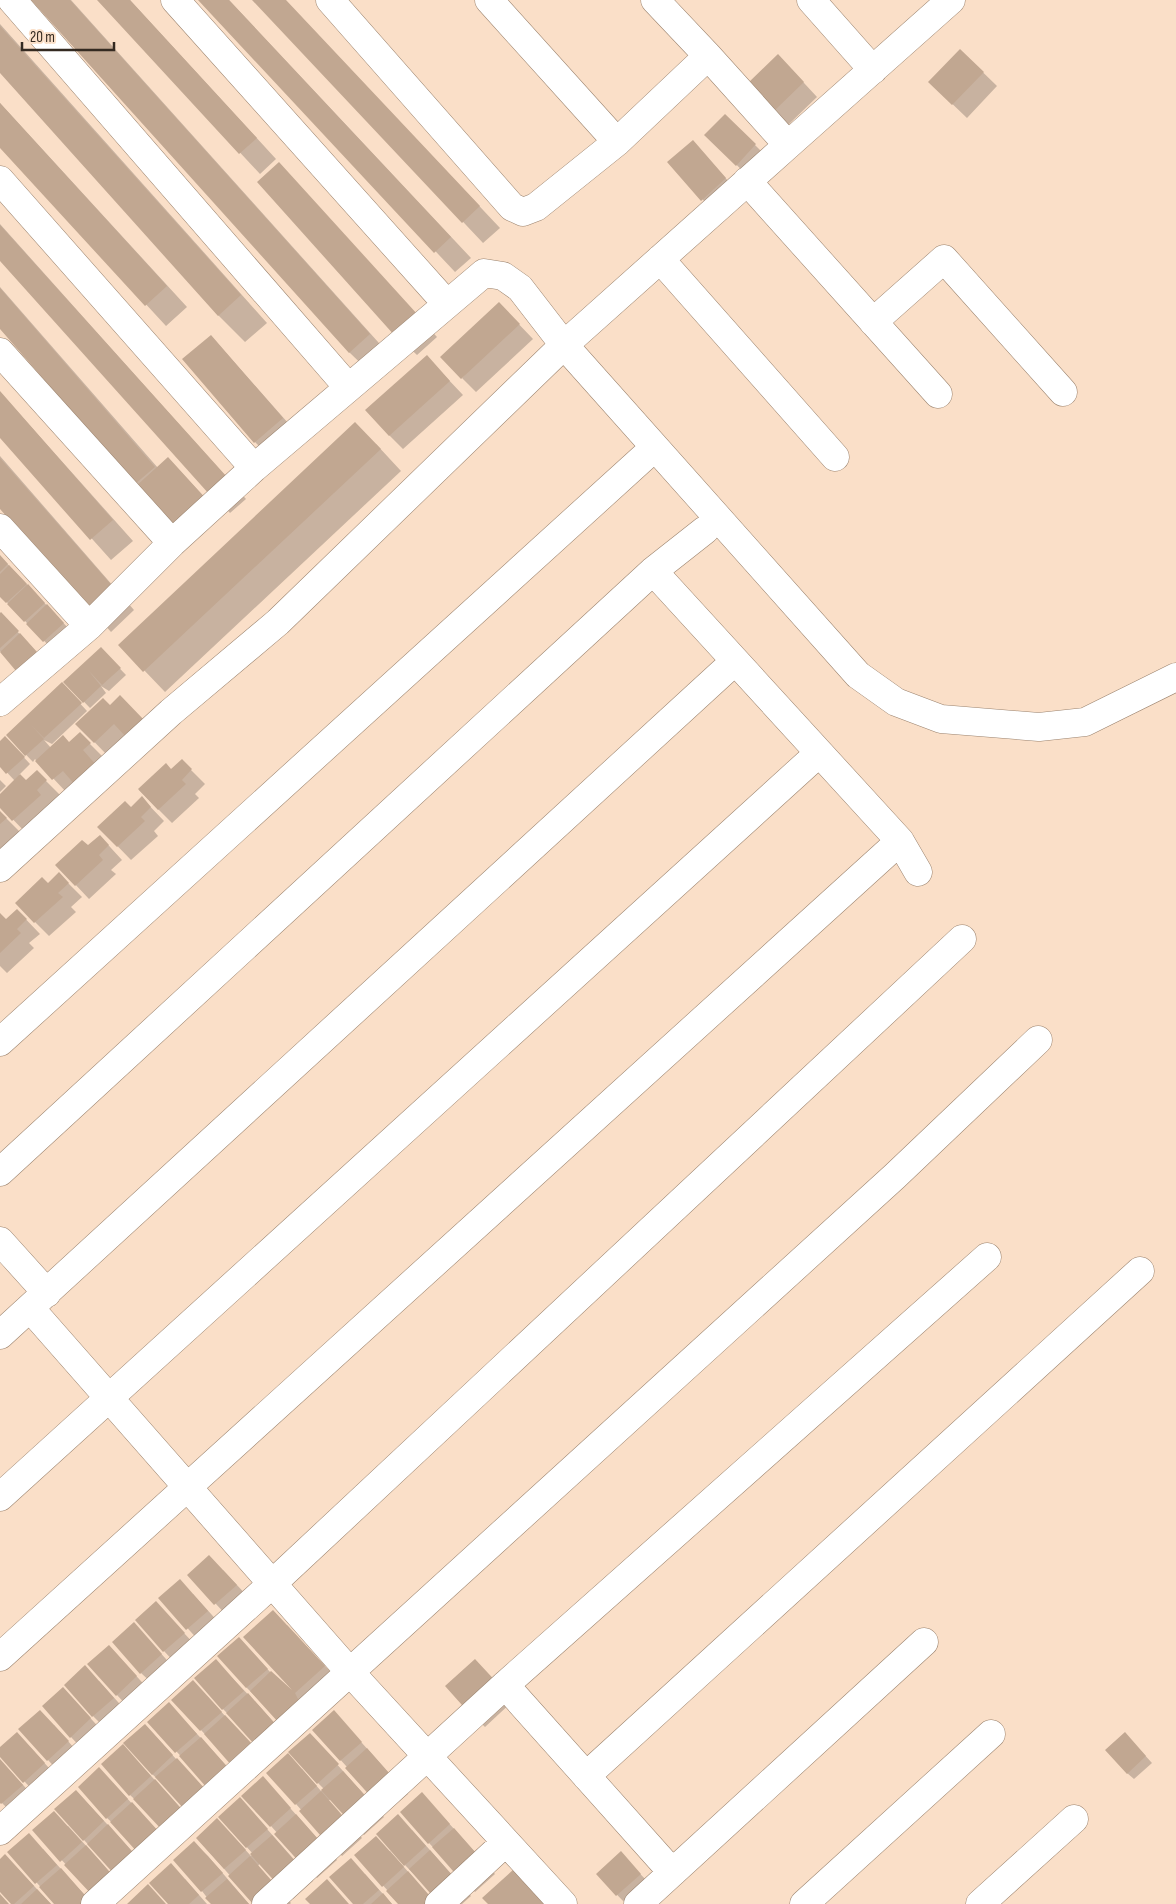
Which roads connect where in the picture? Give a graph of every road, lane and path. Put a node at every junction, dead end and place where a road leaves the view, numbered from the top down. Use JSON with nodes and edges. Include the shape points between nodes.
{"nodes":[{"id":1,"x":12,"y":0,"type":"edge"},
{"id":2,"x":175,"y":0,"type":"edge"},
{"id":3,"x":330,"y":0,"type":"edge"},
{"id":4,"x":489,"y":0,"type":"edge"},
{"id":5,"x":655,"y":0,"type":"edge"},
{"id":6,"x":811,"y":0,"type":"edge"},
{"id":7,"x":951,"y":0,"type":"edge"},
{"id":8,"x":708,"y":56,"type":"junction"},
{"id":9,"x":873,"y":70,"type":"junction"},
{"id":10,"x":617,"y":142,"type":"junction"},
{"id":11,"x":788,"y":145,"type":"junction"},
{"id":12,"x":0,"y":180,"type":"edge"},
{"id":13,"x":747,"y":181,"type":"junction"},
{"id":14,"x":660,"y":259,"type":"junction"},
{"id":15,"x":447,"y":304,"type":"junction"},
{"id":16,"x":873,"y":322,"type":"junction"},
{"id":17,"x":564,"y":345,"type":"junction"},
{"id":18,"x":0,"y":352,"type":"edge"},
{"id":19,"x":348,"y":387,"type":"junction"},
{"id":20,"x":1064,"y":392,"type":"dead end"},
{"id":21,"x":938,"y":394,"type":"dead end"},
{"id":22,"x":654,"y":448,"type":"junction"},
{"id":23,"x":835,"y":456,"type":"dead end"},
{"id":24,"x":254,"y":468,"type":"junction"},
{"id":25,"x":0,"y":528,"type":"edge"},
{"id":26,"x":705,"y":530,"type":"dead end"},
{"id":27,"x":172,"y":543,"type":"junction"},
{"id":28,"x":652,"y":571,"type":"junction"},
{"id":29,"x":89,"y":626,"type":"junction"},
{"id":30,"x":734,"y":662,"type":"junction"},
{"id":31,"x":1176,"y":677,"type":"edge"},
{"id":32,"x":2,"y":696,"type":"edge"},
{"id":33,"x":818,"y":754,"type":"junction"},
{"id":34,"x":900,"y":841,"type":"junction"},
{"id":35,"x":0,"y":868,"type":"edge"},
{"id":36,"x":918,"y":872,"type":"dead end"},
{"id":37,"x":962,"y":939,"type":"dead end"},
{"id":38,"x":1038,"y":1040,"type":"dead end"},
{"id":39,"x":0,"y":1042,"type":"edge"},
{"id":40,"x":0,"y":1172,"type":"edge"},
{"id":41,"x":0,"y":1241,"type":"edge"},
{"id":42,"x":987,"y":1257,"type":"dead end"},
{"id":43,"x":1140,"y":1271,"type":"dead end"},
{"id":44,"x":18,"y":1313,"type":"edge"},
{"id":45,"x":109,"y":1398,"type":"junction"},
{"id":46,"x":187,"y":1486,"type":"junction"},
{"id":47,"x":0,"y":1497,"type":"edge"},
{"id":48,"x":273,"y":1583,"type":"junction"},
{"id":49,"x":924,"y":1642,"type":"dead end"},
{"id":50,"x":0,"y":1657,"type":"edge"},
{"id":51,"x":349,"y":1671,"type":"junction"},
{"id":52,"x":505,"y":1685,"type":"junction"},
{"id":53,"x":991,"y":1734,"type":"dead end"},
{"id":54,"x":427,"y":1757,"type":"junction"},
{"id":55,"x":586,"y":1776,"type":"junction"},
{"id":56,"x":1074,"y":1819,"type":"dead end"},
{"id":57,"x":0,"y":1831,"type":"edge"},
{"id":58,"x":506,"y":1842,"type":"junction"},
{"id":59,"x":672,"y":1872,"type":"junction"},
{"id":60,"x":94,"y":1904,"type":"edge"},
{"id":61,"x":266,"y":1904,"type":"edge"},
{"id":62,"x":439,"y":1904,"type":"edge"},
{"id":63,"x":563,"y":1904,"type":"edge"},
{"id":64,"x":638,"y":1904,"type":"edge"},
{"id":65,"x":804,"y":1904,"type":"edge"},
{"id":66,"x":980,"y":1904,"type":"edge"}],
"edges":[{"from":1,"to":19,"type":"street"},
{"from":2,"to":15,"type":"street"},
{"from":3,"to":10,"type":"street","via":[[512,207],[523,212],[536,207]]},
{"from":4,"to":10,"type":"street"},
{"from":5,"to":8,"type":"street"},
{"from":6,"to":9,"type":"street"},
{"from":7,"to":9,"type":"street"},
{"from":8,"to":10,"type":"street"},
{"from":8,"to":11,"type":"street"},
{"from":9,"to":11,"type":"street"},
{"from":11,"to":13,"type":"street"},
{"from":12,"to":24,"type":"street"},
{"from":13,"to":14,"type":"street"},
{"from":13,"to":16,"type":"street"},
{"from":14,"to":17,"type":"street"},
{"from":14,"to":23,"type":"street"},
{"from":15,"to":17,"type":"street","via":[[484,273],[503,276],[520,288]]},
{"from":15,"to":19,"type":"street"},
{"from":16,"to":20,"type":"street","via":[[944,259]]},
{"from":16,"to":21,"type":"street"},
{"from":17,"to":22,"type":"street"},
{"from":17,"to":35,"type":"street","via":[[278,622],[171,712]]},
{"from":18,"to":27,"type":"street"},
{"from":19,"to":24,"type":"street"},
{"from":22,"to":31,"type":"street","via":[[858,675],[896,702],[941,719],[1039,727],[1085,722]]},
{"from":22,"to":39,"type":"street"},
{"from":24,"to":27,"type":"street"},
{"from":25,"to":29,"type":"street"},
{"from":26,"to":28,"type":"street"},
{"from":27,"to":29,"type":"street"},
{"from":28,"to":30,"type":"street"},
{"from":28,"to":40,"type":"street"},
{"from":29,"to":32,"type":"street"},
{"from":30,"to":33,"type":"street"},
{"from":30,"to":44,"type":"street"},
{"from":33,"to":34,"type":"street"},
{"from":33,"to":45,"type":"street"},
{"from":34,"to":36,"type":"street"},
{"from":34,"to":46,"type":"street"},
{"from":37,"to":48,"type":"street"},
{"from":38,"to":51,"type":"street","via":[[895,1176]]},
{"from":41,"to":44,"type":"street"},
{"from":42,"to":52,"type":"street"},
{"from":43,"to":55,"type":"street"},
{"from":44,"to":45,"type":"street"},
{"from":45,"to":46,"type":"street"},
{"from":45,"to":47,"type":"street"},
{"from":46,"to":48,"type":"street"},
{"from":46,"to":50,"type":"street"},
{"from":48,"to":51,"type":"street"},
{"from":48,"to":57,"type":"street"},
{"from":49,"to":59,"type":"street"},
{"from":51,"to":54,"type":"street"},
{"from":51,"to":60,"type":"street"},
{"from":52,"to":54,"type":"street"},
{"from":52,"to":55,"type":"street"},
{"from":53,"to":65,"type":"street"},
{"from":54,"to":58,"type":"street"},
{"from":54,"to":61,"type":"street"},
{"from":55,"to":59,"type":"street"},
{"from":56,"to":66,"type":"street"},
{"from":58,"to":62,"type":"street"},
{"from":58,"to":63,"type":"street"},
{"from":59,"to":64,"type":"street"}]}
